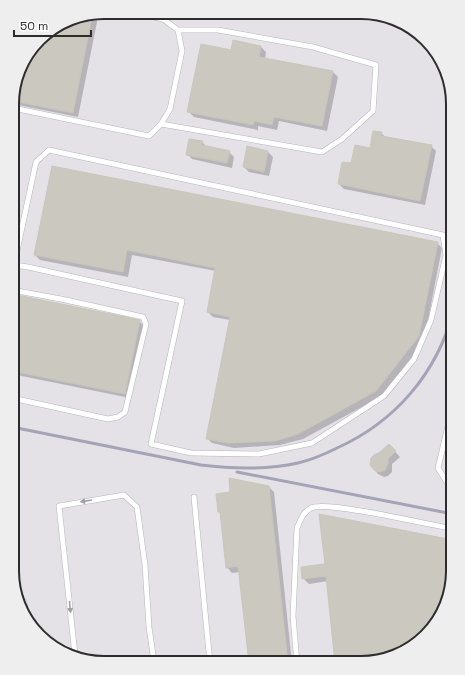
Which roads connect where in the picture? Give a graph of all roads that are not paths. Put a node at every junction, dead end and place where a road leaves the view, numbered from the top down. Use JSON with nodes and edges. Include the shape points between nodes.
{"nodes":[{"id":1,"x":163,"y":19,"type":"edge"},
{"id":2,"x":178,"y":30,"type":"junction"},
{"id":3,"x":19,"y":109,"type":"edge"},
{"id":4,"x":161,"y":124,"type":"junction"},
{"id":5,"x":19,"y":238,"type":"edge"},
{"id":6,"x":446,"y":255,"type":"edge"},
{"id":7,"x":446,"y":255,"type":"edge"},
{"id":8,"x":19,"y":266,"type":"edge"},
{"id":9,"x":19,"y":291,"type":"edge"},
{"id":10,"x":19,"y":400,"type":"edge"},
{"id":11,"x":446,"y":434,"type":"edge"},
{"id":12,"x":446,"y":481,"type":"edge"},
{"id":13,"x":194,"y":497,"type":"dead end"},
{"id":14,"x":446,"y":528,"type":"edge"},
{"id":15,"x":74,"y":650,"type":"edge"},
{"id":16,"x":153,"y":656,"type":"edge"},
{"id":17,"x":209,"y":656,"type":"edge"},
{"id":18,"x":296,"y":656,"type":"edge"}],
"edges":[{"from":1,"to":2,"type":"lane"},
{"from":2,"to":4,"type":"lane","via":[[182,51],[170,109]]},
{"from":2,"to":4,"type":"lane","via":[[218,30],[313,47],[376,65],[374,111],[342,139],[322,152]]},
{"from":3,"to":4,"type":"lane","via":[[149,136]]},
{"from":5,"to":7,"type":"lane","via":[[36,162],[49,150],[443,235]]},
{"from":6,"to":8,"type":"lane","via":[[432,320],[414,359],[384,396],[312,444],[259,454],[192,453],[151,444],[182,301]]},
{"from":9,"to":10,"type":"lane","via":[[143,317],[146,324],[125,412],[118,417],[108,419]]},
{"from":11,"to":12,"type":"lane","via":[[438,468]]},
{"from":13,"to":17,"type":"lane"},
{"from":14,"to":18,"type":"lane","via":[[380,514],[320,506],[311,508],[303,515],[297,528],[292,616]]},
{"from":16,"to":15,"type":"lane","one_way":true,"via":[[136,507],[124,495],[59,506]]}]}
